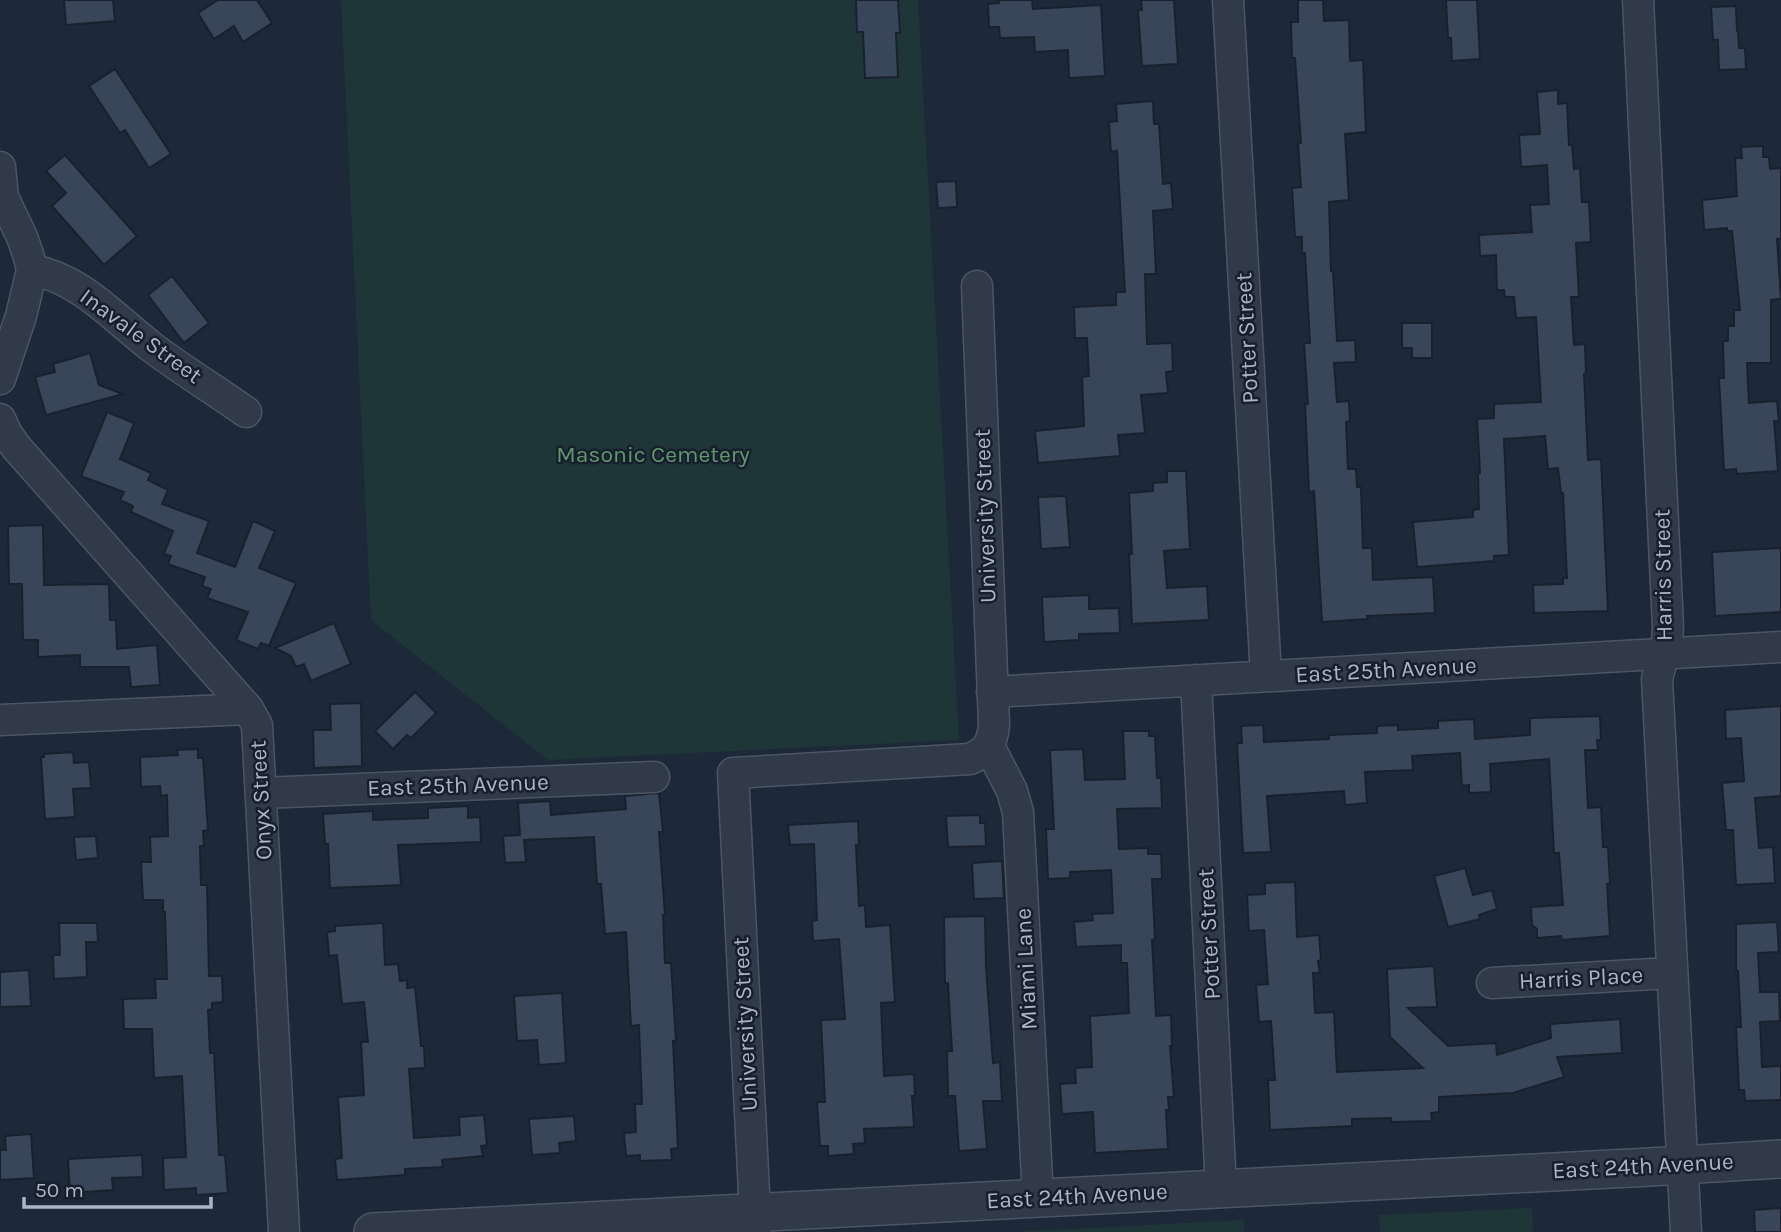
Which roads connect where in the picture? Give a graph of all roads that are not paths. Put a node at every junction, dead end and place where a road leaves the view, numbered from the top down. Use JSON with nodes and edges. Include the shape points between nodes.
{"nodes":[{"id":1,"x":1228,"y":0,"type":"edge"},
{"id":2,"x":1638,"y":0,"type":"edge"},
{"id":3,"x":0,"y":167,"type":"edge"},
{"id":4,"x":32,"y":270,"type":"junction"},
{"id":5,"x":977,"y":286,"type":"dead end"},
{"id":6,"x":0,"y":379,"type":"edge"},
{"id":7,"x":246,"y":412,"type":"dead end"},
{"id":8,"x":0,"y":419,"type":"edge"},
{"id":9,"x":1781,"y":647,"type":"edge"},
{"id":10,"x":1664,"y":654,"type":"junction"},
{"id":11,"x":1266,"y":676,"type":"junction"},
{"id":12,"x":1196,"y":680,"type":"junction"},
{"id":13,"x":992,"y":692,"type":"junction"},
{"id":14,"x":248,"y":709,"type":"junction"},
{"id":15,"x":0,"y":720,"type":"edge"},
{"id":16,"x":989,"y":746,"type":"junction"},
{"id":17,"x":654,"y":776,"type":"dead end"},
{"id":18,"x":261,"y":793,"type":"junction"},
{"id":19,"x":1671,"y":973,"type":"junction"},
{"id":20,"x":1492,"y":983,"type":"dead end"},
{"id":21,"x":1781,"y":1158,"type":"edge"},
{"id":22,"x":1683,"y":1164,"type":"junction"},
{"id":23,"x":1221,"y":1189,"type":"junction"},
{"id":24,"x":1038,"y":1198,"type":"junction"},
{"id":25,"x":755,"y":1222,"type":"edge"},
{"id":26,"x":284,"y":1232,"type":"edge"},
{"id":27,"x":373,"y":1232,"type":"edge"},
{"id":28,"x":1686,"y":1232,"type":"edge"}],
"edges":[{"from":1,"to":11,"type":"street","name":"Potter Street"},
{"from":2,"to":10,"type":"street","name":"Harris Street","via":[[1668,627]]},
{"from":3,"to":4,"type":"street","via":[[3,197]]},
{"from":4,"to":6,"type":"street"},
{"from":4,"to":7,"type":"street","name":"Inavale Street","via":[[64,280]]},
{"from":5,"to":13,"type":"street","name":"University Street"},
{"from":8,"to":14,"type":"street","name":"Onyx Street","via":[[16,447]]},
{"from":9,"to":10,"type":"street","name":"East 25th Avenue"},
{"from":10,"to":11,"type":"street","name":"East 25th Avenue"},
{"from":10,"to":19,"type":"street","name":"Harris Street","via":[[1657,679]]},
{"from":11,"to":12,"type":"street","name":"East 25th Avenue"},
{"from":12,"to":13,"type":"street","name":"East 25th Avenue"},
{"from":12,"to":23,"type":"street","name":"Potter Street"},
{"from":13,"to":16,"type":"street","name":"University Street","via":[[994,724]]},
{"from":14,"to":15,"type":"street"},
{"from":14,"to":18,"type":"street","name":"Onyx Street","via":[[257,725]]},
{"from":16,"to":24,"type":"street","name":"Miami Lane","via":[[1018,812]]},
{"from":16,"to":25,"type":"street","name":"University Street","via":[[970,759],[733,773]]},
{"from":17,"to":18,"type":"street","name":"East 25th Avenue"},
{"from":18,"to":26,"type":"street","name":"Onyx Street"},
{"from":19,"to":20,"type":"street","name":"Harris Place"},
{"from":19,"to":22,"type":"street","name":"Harris Street"},
{"from":21,"to":22,"type":"street","name":"East 24th Avenue"},
{"from":22,"to":23,"type":"street","name":"East 24th Avenue"},
{"from":22,"to":28,"type":"street","name":"Harris Street"},
{"from":23,"to":24,"type":"street","name":"East 24th Avenue"},
{"from":24,"to":25,"type":"street","name":"East 24th Avenue"},
{"from":25,"to":27,"type":"street","name":"East 24th Avenue"}]}
